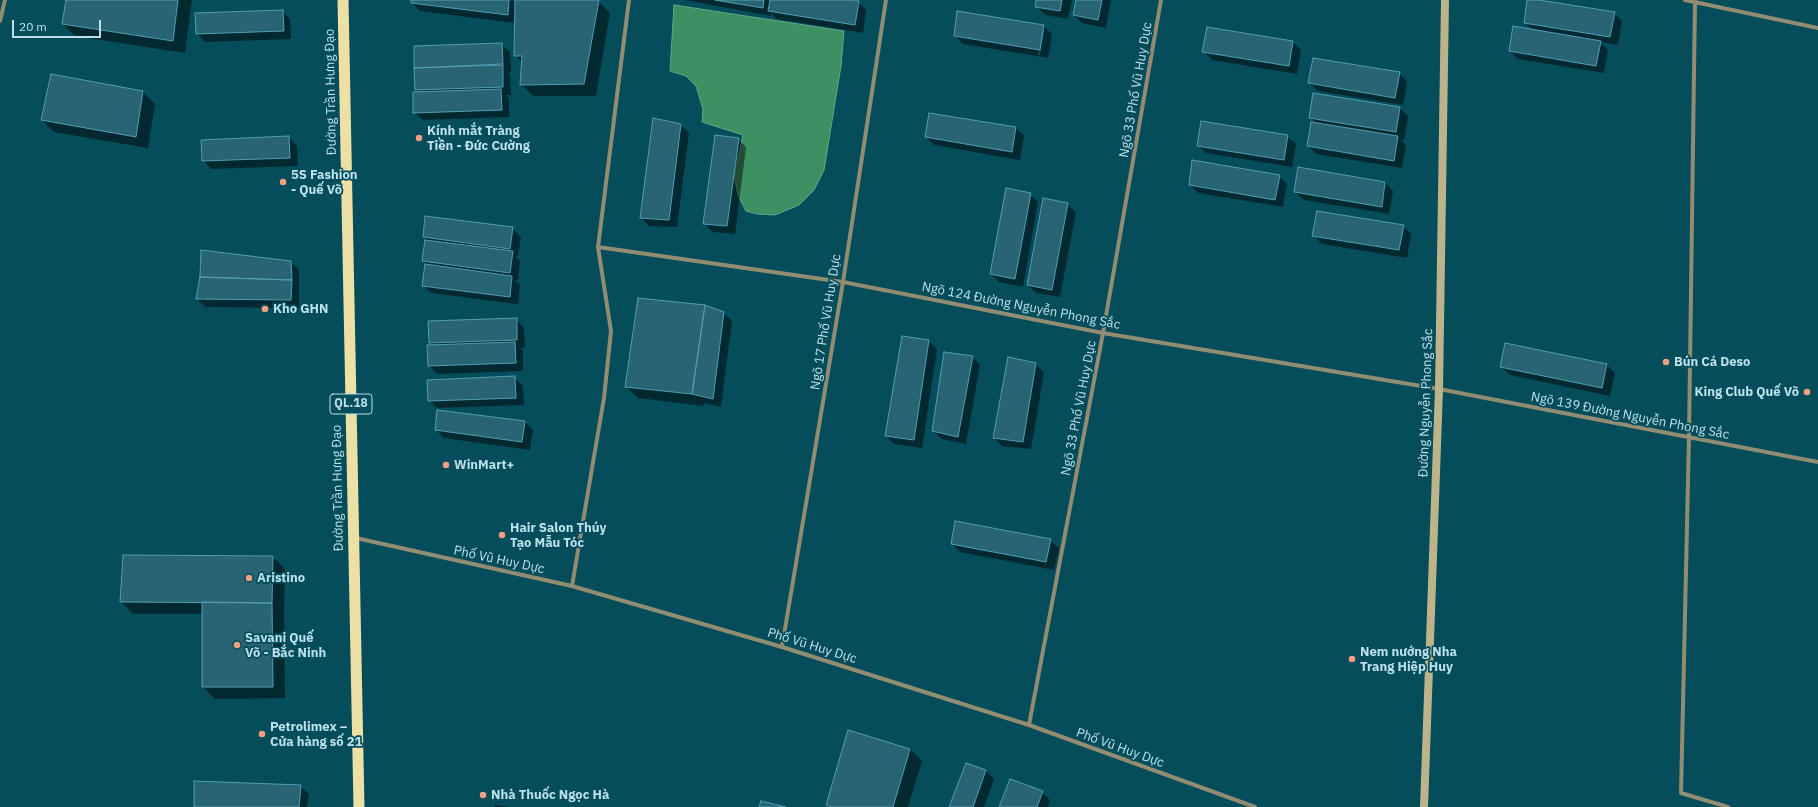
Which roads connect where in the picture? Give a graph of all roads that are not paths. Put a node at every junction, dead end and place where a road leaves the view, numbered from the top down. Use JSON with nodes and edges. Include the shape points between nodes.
{"nodes":[{"id":1,"x":5,"y":0,"type":"edge"},
{"id":2,"x":343,"y":0,"type":"edge"},
{"id":3,"x":629,"y":0,"type":"edge"},
{"id":4,"x":886,"y":0,"type":"edge"},
{"id":5,"x":1161,"y":0,"type":"edge"},
{"id":6,"x":1445,"y":0,"type":"edge"},
{"id":7,"x":1685,"y":0,"type":"edge"},
{"id":8,"x":1695,"y":1,"type":"edge"},
{"id":9,"x":0,"y":22,"type":"edge"},
{"id":10,"x":1818,"y":28,"type":"edge"},
{"id":11,"x":598,"y":246,"type":"junction"},
{"id":12,"x":843,"y":282,"type":"junction"},
{"id":13,"x":1103,"y":333,"type":"junction"},
{"id":14,"x":1439,"y":389,"type":"junction"},
{"id":15,"x":1690,"y":437,"type":"junction"},
{"id":16,"x":1818,"y":462,"type":"edge"},
{"id":17,"x":353,"y":538,"type":"junction"},
{"id":18,"x":572,"y":586,"type":"junction"},
{"id":19,"x":782,"y":647,"type":"junction"},
{"id":20,"x":1030,"y":725,"type":"junction"},
{"id":21,"x":359,"y":807,"type":"edge"},
{"id":22,"x":1255,"y":807,"type":"edge"},
{"id":23,"x":1424,"y":807,"type":"edge"},
{"id":24,"x":1728,"y":807,"type":"edge"}],
"edges":[{"from":1,"to":9,"type":"street"},
{"from":2,"to":17,"type":"highway","name":"Đường Trần Hưng Đạo","number":"QL.18"},
{"from":3,"to":11,"type":"street"},
{"from":4,"to":12,"type":"street","name":"Ngõ 17 Phố Vũ Huy Dực"},
{"from":5,"to":13,"type":"street","name":"Ngõ 33 Phố Vũ Huy Dực"},
{"from":6,"to":14,"type":"main road","name":"Đường Nguyễn Phong Sắc"},
{"from":7,"to":8,"type":"street"},
{"from":8,"to":10,"type":"street"},
{"from":8,"to":15,"type":"street"},
{"from":11,"to":12,"type":"street","name":"Ngõ 124 Đường Nguyễn Phong Sắc"},
{"from":11,"to":18,"type":"street","via":[[611,331],[604,398]]},
{"from":12,"to":13,"type":"street","name":"Ngõ 124 Đường Nguyễn Phong Sắc"},
{"from":12,"to":19,"type":"street","name":"Ngõ 17 Phố Vũ Huy Dực"},
{"from":13,"to":14,"type":"street","name":"Ngõ 124 Đường Nguyễn Phong Sắc"},
{"from":13,"to":20,"type":"street","name":"Ngõ 33 Phố Vũ Huy Dực"},
{"from":14,"to":15,"type":"street","name":"Ngõ 139 Đường Nguyễn Phong Sắc"},
{"from":14,"to":23,"type":"main road","name":"Đường Nguyễn Phong Sắc"},
{"from":15,"to":16,"type":"street","name":"Ngõ 139 Đường Nguyễn Phong Sắc"},
{"from":15,"to":24,"type":"street","via":[[1681,793]]},
{"from":17,"to":18,"type":"street","name":"Phố Vũ Huy Dực"},
{"from":17,"to":21,"type":"highway","name":"Đường Trần Hưng Đạo","number":"QL.18"},
{"from":18,"to":19,"type":"street","name":"Phố Vũ Huy Dực"},
{"from":19,"to":20,"type":"street","name":"Phố Vũ Huy Dực"},
{"from":20,"to":22,"type":"street","name":"Phố Vũ Huy Dực"}]}
